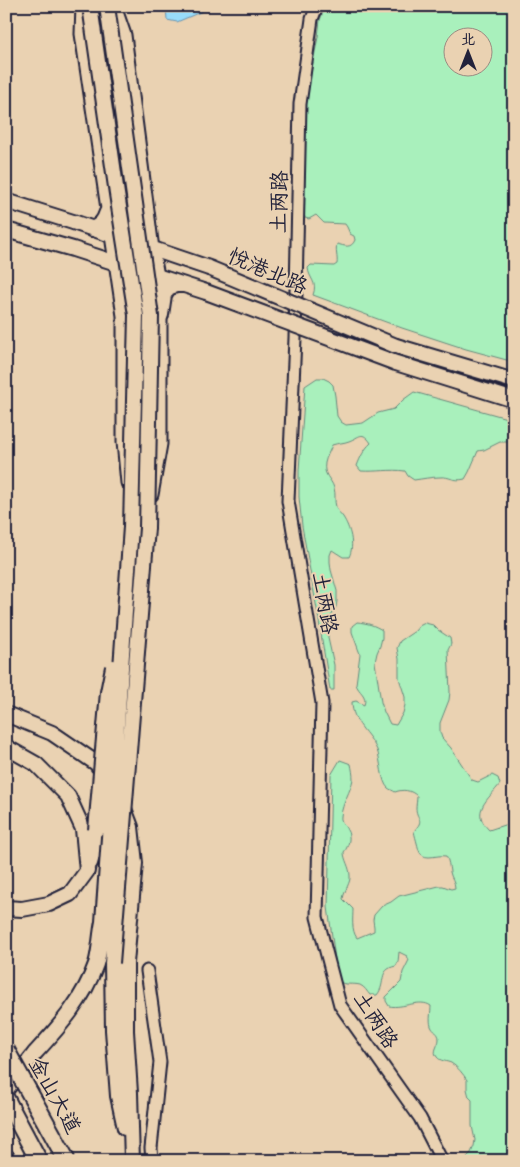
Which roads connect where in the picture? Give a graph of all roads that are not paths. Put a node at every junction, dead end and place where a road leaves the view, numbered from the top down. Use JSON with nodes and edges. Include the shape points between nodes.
{"nodes":[{"id":1,"x":82,"y":6,"type":"edge"},
{"id":2,"x":90,"y":6,"type":"edge"},
{"id":3,"x":107,"y":6,"type":"edge"},
{"id":4,"x":115,"y":6,"type":"edge"},
{"id":5,"x":317,"y":6,"type":"edge"},
{"id":6,"x":6,"y":201,"type":"edge"},
{"id":7,"x":107,"y":212,"type":"junction"},
{"id":8,"x":92,"y":229,"type":"junction"},
{"id":9,"x":6,"y":230,"type":"edge"},
{"id":10,"x":110,"y":235,"type":"junction"},
{"id":11,"x":153,"y":249,"type":"junction"},
{"id":12,"x":115,"y":263,"type":"junction"},
{"id":13,"x":158,"y":276,"type":"junction"},
{"id":14,"x":186,"y":286,"type":"junction"},
{"id":15,"x":161,"y":315,"type":"junction"},
{"id":16,"x":514,"y":381,"type":"edge"},
{"id":17,"x":514,"y":400,"type":"edge"},
{"id":18,"x":131,"y":527,"type":"junction"},
{"id":19,"x":146,"y":528,"type":"junction"},
{"id":20,"x":124,"y":623,"type":"junction"},
{"id":21,"x":6,"y":714,"type":"edge"},
{"id":22,"x":6,"y":746,"type":"edge"},
{"id":23,"x":87,"y":871,"type":"junction"},
{"id":24,"x":6,"y":908,"type":"edge"},
{"id":25,"x":147,"y":971,"type":"dead end"},
{"id":26,"x":6,"y":1050,"type":"edge"},
{"id":27,"x":6,"y":1090,"type":"edge"},
{"id":28,"x":6,"y":1100,"type":"edge"},
{"id":29,"x":6,"y":1156,"type":"edge"},
{"id":30,"x":9,"y":1161,"type":"edge"},
{"id":31,"x":39,"y":1161,"type":"edge"},
{"id":32,"x":67,"y":1161,"type":"edge"},
{"id":33,"x":132,"y":1161,"type":"edge"},
{"id":34,"x":152,"y":1161,"type":"edge"},
{"id":35,"x":442,"y":1161,"type":"edge"}],
"edges":[{"from":1,"to":7,"type":"street","via":[[81,34]]},
{"from":2,"to":18,"type":"main road","bridge":true,"via":[[136,315]]},
{"from":3,"to":19,"type":"main road","bridge":true,"via":[[151,316]]},
{"from":4,"to":11,"type":"street","via":[[125,35]]},
{"from":5,"to":35,"type":"street","name":"土两路","via":[[312,19],[300,104],[288,500],[322,703],[317,917],[340,1005],[420,1118]]},
{"from":6,"to":8,"type":"main road","name":"悦港北路"},
{"from":7,"to":8,"type":"main road","via":[[100,225]]},
{"from":7,"to":10,"type":"street"},
{"from":8,"to":10,"type":"main road","name":"悦港北路"},
{"from":9,"to":12,"type":"main road","name":"悦港北路"},
{"from":10,"to":11,"type":"main road","name":"悦港北路"},
{"from":10,"to":12,"type":"street"},
{"from":11,"to":13,"type":"street"},
{"from":11,"to":16,"type":"main road","name":"悦港北路","bridge":true,"via":[[209,268],[396,346]]},
{"from":12,"to":13,"type":"main road","name":"悦港北路"},
{"from":12,"to":18,"type":"street","bridge":true,"via":[[123,316],[123,442]]},
{"from":13,"to":14,"type":"main road","name":"悦港北路"},
{"from":13,"to":15,"type":"street"},
{"from":14,"to":15,"type":"main road","via":[[168,288]]},
{"from":14,"to":17,"type":"main road","name":"悦港北路","bridge":true,"via":[[396,363]]},
{"from":15,"to":19,"type":"street","bridge":true,"via":[[161,444]]},
{"from":18,"to":20,"type":"main road","bridge":true},
{"from":19,"to":33,"type":"main road","bridge":true,"via":[[112,963],[118,1096]]},
{"from":20,"to":23,"type":"main road","bridge":true,"via":[[108,692],[94,849]]},
{"from":20,"to":27,"type":"main road","bridge":true,"via":[[103,922],[96,964],[80,999]]},
{"from":21,"to":33,"type":"main road","bridge":true,"via":[[52,733],[96,763],[118,793],[131,827],[135,863],[126,963],[126,1021]]},
{"from":22,"to":23,"type":"main road","via":[[36,764],[68,796],[84,830]]},
{"from":23,"to":24,"type":"main road","via":[[70,894],[49,904]]},
{"from":25,"to":34,"type":"street","via":[[160,1062]]},
{"from":26,"to":32,"type":"highway","name":"金山大道","bridge":true},
{"from":28,"to":31,"type":"highway"},
{"from":29,"to":30,"type":"main road"}]}
